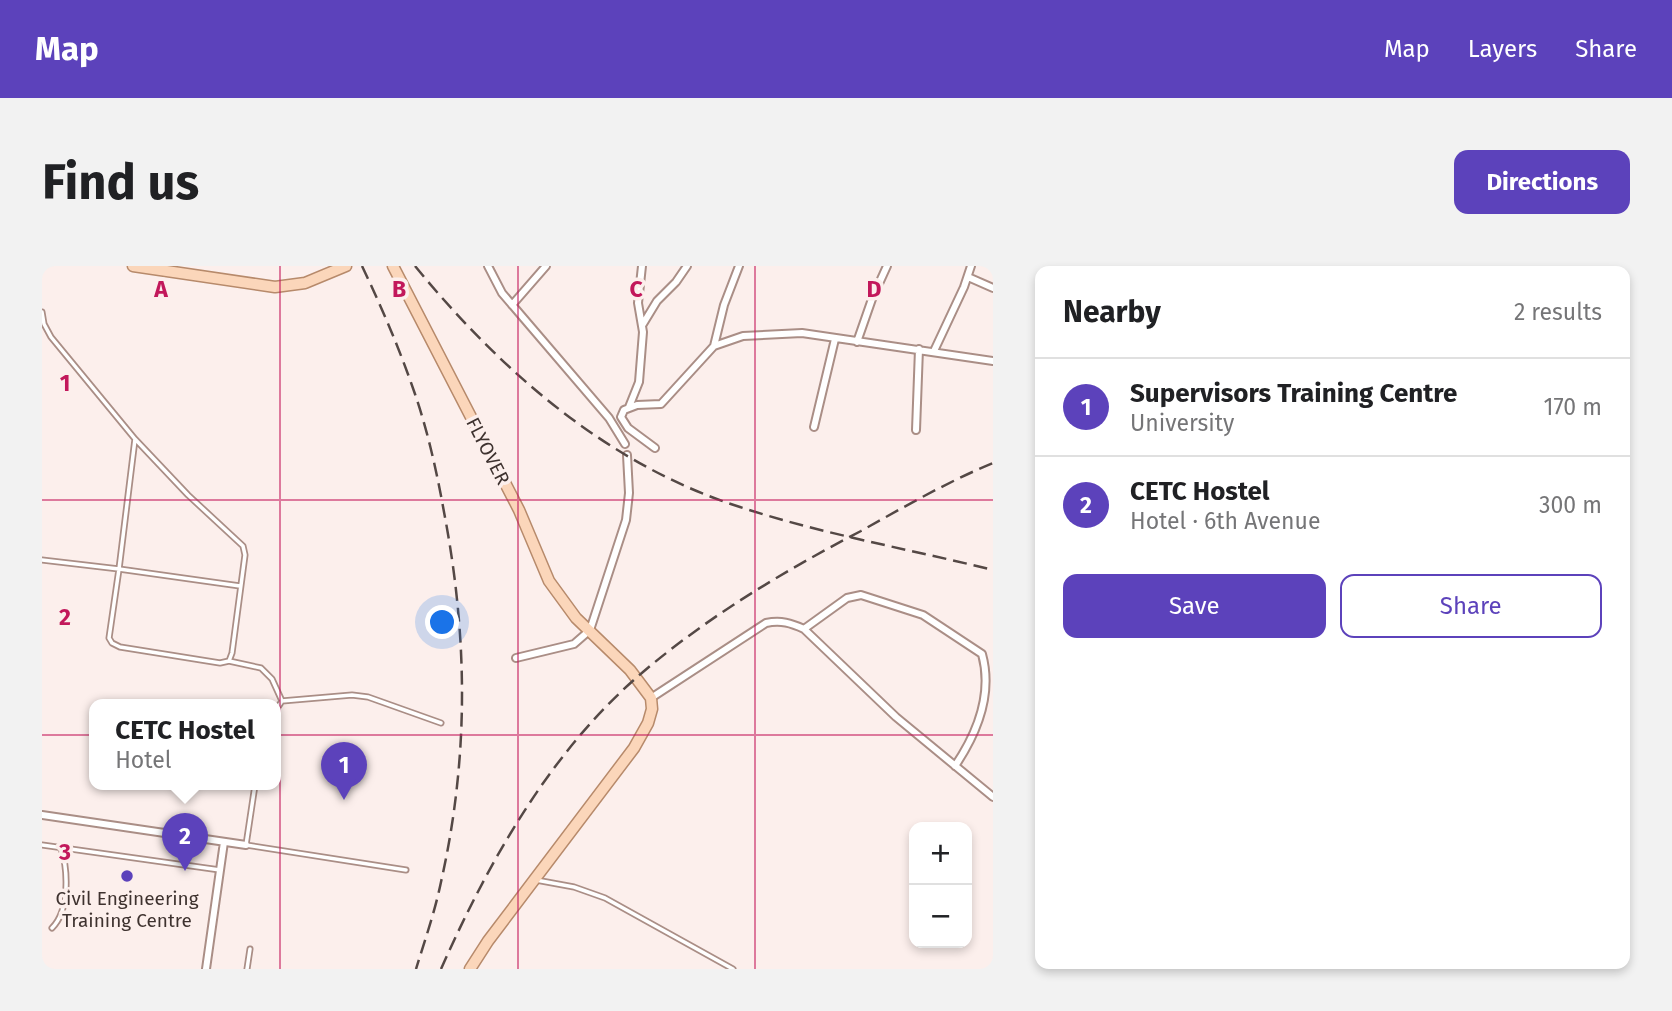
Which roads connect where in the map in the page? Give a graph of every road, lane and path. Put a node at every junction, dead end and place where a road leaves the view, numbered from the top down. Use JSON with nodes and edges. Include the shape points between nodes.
{"nodes":[{"id":1,"x":133,"y":266,"type":"edge"},
{"id":2,"x":346,"y":266,"type":"edge"},
{"id":3,"x":393,"y":266,"type":"edge"},
{"id":4,"x":488,"y":266,"type":"edge"},
{"id":5,"x":546,"y":266,"type":"edge"},
{"id":6,"x":642,"y":266,"type":"edge"},
{"id":7,"x":687,"y":266,"type":"edge"},
{"id":8,"x":739,"y":266,"type":"edge"},
{"id":9,"x":887,"y":266,"type":"edge"},
{"id":10,"x":971,"y":266,"type":"edge"},
{"id":11,"x":968,"y":277,"type":"junction"},
{"id":12,"x":993,"y":288,"type":"edge"},
{"id":13,"x":512,"y":305,"type":"junction"},
{"id":14,"x":42,"y":313,"type":"edge"},
{"id":15,"x":643,"y":324,"type":"junction"},
{"id":16,"x":835,"y":339,"type":"junction"},
{"id":17,"x":857,"y":342,"type":"junction"},
{"id":18,"x":714,"y":346,"type":"junction"},
{"id":19,"x":919,"y":349,"type":"junction"},
{"id":20,"x":934,"y":351,"type":"junction"},
{"id":21,"x":993,"y":361,"type":"edge"},
{"id":22,"x":629,"y":407,"type":"junction"},
{"id":23,"x":814,"y":428,"type":"dead end"},
{"id":24,"x":916,"y":430,"type":"dead end"},
{"id":25,"x":135,"y":439,"type":"junction"},
{"id":26,"x":625,"y":444,"type":"dead end"},
{"id":27,"x":656,"y":448,"type":"dead end"},
{"id":28,"x":628,"y":455,"type":"dead end"},
{"id":29,"x":42,"y":560,"type":"edge"},
{"id":30,"x":119,"y":569,"type":"junction"},
{"id":31,"x":240,"y":586,"type":"junction"},
{"id":32,"x":804,"y":629,"type":"junction"},
{"id":33,"x":590,"y":630,"type":"junction"},
{"id":34,"x":516,"y":658,"type":"dead end"},
{"id":35,"x":229,"y":661,"type":"junction"},
{"id":36,"x":651,"y":698,"type":"junction"},
{"id":37,"x":281,"y":699,"type":"edge"},
{"id":38,"x":282,"y":702,"type":"edge"},
{"id":39,"x":441,"y":723,"type":"dead end"},
{"id":40,"x":955,"y":766,"type":"junction"},
{"id":41,"x":254,"y":790,"type":"edge"},
{"id":42,"x":993,"y":797,"type":"edge"},
{"id":43,"x":42,"y":815,"type":"edge"},
{"id":44,"x":224,"y":842,"type":"junction"},
{"id":45,"x":42,"y":845,"type":"edge"},
{"id":46,"x":246,"y":845,"type":"junction"},
{"id":47,"x":61,"y":848,"type":"junction"},
{"id":48,"x":220,"y":870,"type":"junction"},
{"id":49,"x":406,"y":870,"type":"dead end"},
{"id":50,"x":536,"y":880,"type":"junction"},
{"id":51,"x":52,"y":928,"type":"dead end"},
{"id":52,"x":250,"y":949,"type":"dead end"},
{"id":53,"x":206,"y":969,"type":"edge"},
{"id":54,"x":247,"y":969,"type":"edge"},
{"id":55,"x":470,"y":969,"type":"edge"},
{"id":56,"x":733,"y":969,"type":"edge"}],
"edges":[{"from":1,"to":2,"type":"main road","via":[[275,287],[306,283]]},
{"from":3,"to":33,"type":"main road","name":"FLYOVER","via":[[519,510],[549,581],[560,600]]},
{"from":4,"to":13,"type":"street"},
{"from":5,"to":13,"type":"street"},
{"from":6,"to":15,"type":"street","via":[[638,303]]},
{"from":7,"to":15,"type":"street"},
{"from":8,"to":18,"type":"street"},
{"from":9,"to":17,"type":"street"},
{"from":10,"to":11,"type":"street"},
{"from":11,"to":12,"type":"street"},
{"from":11,"to":20,"type":"street"},
{"from":13,"to":26,"type":"street","via":[[610,418]]},
{"from":14,"to":25,"type":"lane","via":[[51,337]]},
{"from":15,"to":22,"type":"street","via":[[638,387]]},
{"from":16,"to":17,"type":"street"},
{"from":16,"to":18,"type":"street","via":[[778,333],[743,336]]},
{"from":16,"to":23,"type":"street"},
{"from":17,"to":19,"type":"street"},
{"from":18,"to":22,"type":"street","via":[[666,401]]},
{"from":19,"to":20,"type":"street"},
{"from":19,"to":24,"type":"street"},
{"from":20,"to":21,"type":"street"},
{"from":22,"to":27,"type":"street","via":[[622,413],[623,422]]},
{"from":25,"to":30,"type":"lane"},
{"from":25,"to":31,"type":"lane","via":[[243,546]]},
{"from":28,"to":33,"type":"street","via":[[626,520]]},
{"from":29,"to":30,"type":"lane"},
{"from":30,"to":31,"type":"lane"},
{"from":30,"to":35,"type":"lane","via":[[112,643]]},
{"from":31,"to":35,"type":"lane"},
{"from":32,"to":36,"type":"street","via":[[785,622],[766,623]]},
{"from":32,"to":40,"type":"street"},
{"from":32,"to":40,"type":"street","via":[[847,598],[861,595],[923,615],[982,654],[991,681],[990,699]]},
{"from":33,"to":34,"type":"street","via":[[574,644]]},
{"from":33,"to":36,"type":"main road","name":"FLYOVER"},
{"from":35,"to":37,"type":"lane","via":[[268,672]]},
{"from":36,"to":50,"type":"main road","via":[[650,716],[640,739]]},
{"from":38,"to":39,"type":"lane","via":[[368,697]]},
{"from":40,"to":42,"type":"street"},
{"from":41,"to":46,"type":"lane"},
{"from":43,"to":44,"type":"street"},
{"from":44,"to":46,"type":"street"},
{"from":44,"to":48,"type":"street"},
{"from":45,"to":47,"type":"lane"},
{"from":46,"to":49,"type":"lane"},
{"from":47,"to":48,"type":"lane"},
{"from":47,"to":51,"type":"lane","via":[[66,882],[60,918]]},
{"from":48,"to":53,"type":"street"},
{"from":50,"to":55,"type":"main road"},
{"from":50,"to":56,"type":"lane","via":[[605,898]]},
{"from":52,"to":54,"type":"lane"}]}
